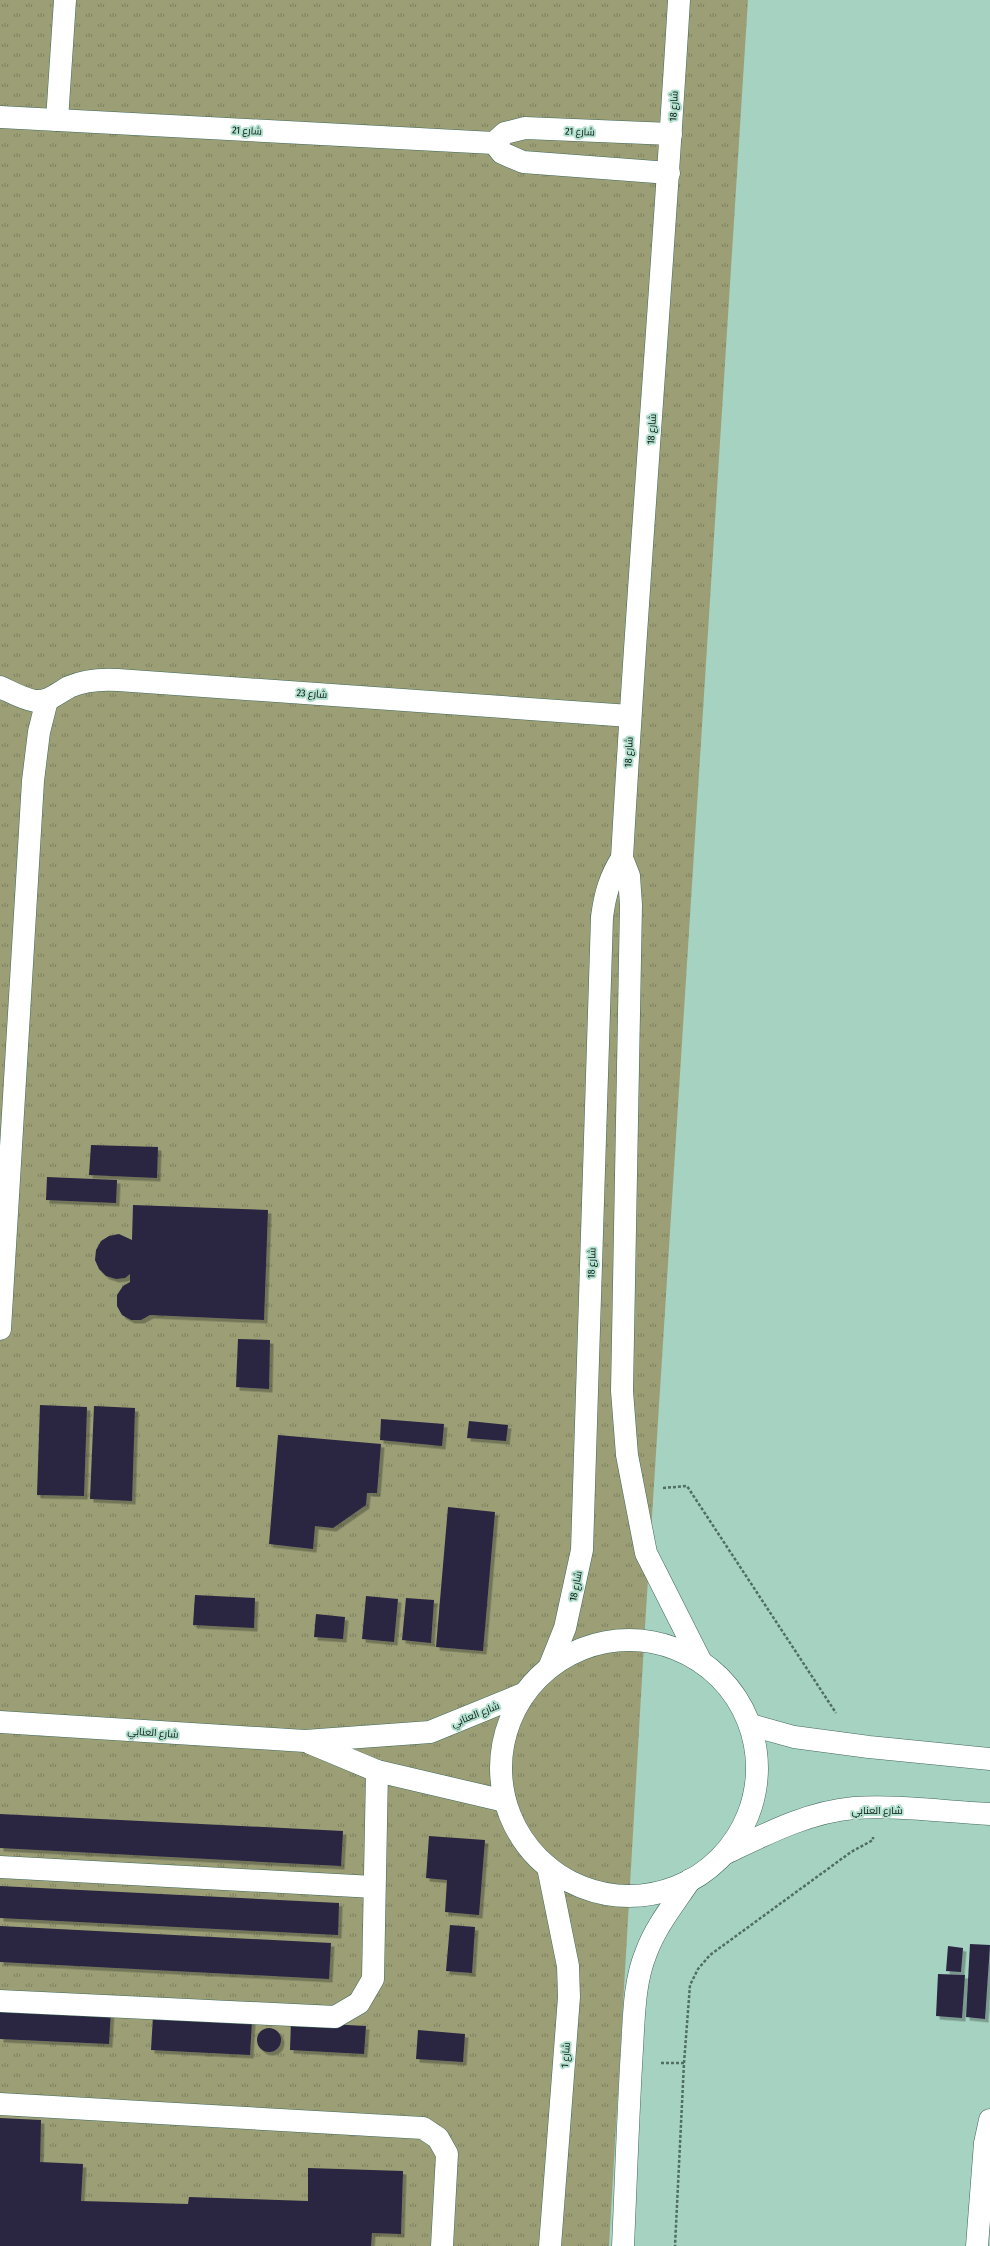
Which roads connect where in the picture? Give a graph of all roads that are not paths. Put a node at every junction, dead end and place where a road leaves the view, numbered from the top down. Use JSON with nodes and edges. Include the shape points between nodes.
{"nodes":[{"id":1,"x":65,"y":0,"type":"edge"},
{"id":2,"x":679,"y":0,"type":"edge"},
{"id":3,"x":0,"y":117,"type":"edge"},
{"id":4,"x":57,"y":120,"type":"junction"},
{"id":5,"x":671,"y":134,"type":"junction"},
{"id":6,"x":494,"y":143,"type":"junction"},
{"id":7,"x":669,"y":173,"type":"junction"},
{"id":8,"x":0,"y":687,"type":"edge"},
{"id":9,"x":47,"y":700,"type":"junction"},
{"id":10,"x":630,"y":716,"type":"junction"},
{"id":11,"x":622,"y":858,"type":"junction"},
{"id":12,"x":7,"y":1116,"type":"edge"},
{"id":13,"x":0,"y":1329,"type":"edge"},
{"id":14,"x":700,"y":1660,"type":"junction"},
{"id":15,"x":549,"y":1668,"type":"junction"},
{"id":16,"x":524,"y":1694,"type":"junction"},
{"id":17,"x":0,"y":1718,"type":"edge"},
{"id":18,"x":0,"y":1722,"type":"edge"},
{"id":19,"x":751,"y":1725,"type":"junction"},
{"id":20,"x":305,"y":1741,"type":"junction"},
{"id":21,"x":990,"y":1759,"type":"edge"},
{"id":22,"x":377,"y":1771,"type":"junction"},
{"id":23,"x":505,"y":1801,"type":"junction"},
{"id":24,"x":990,"y":1814,"type":"edge"},
{"id":25,"x":724,"y":1854,"type":"junction"},
{"id":26,"x":0,"y":1867,"type":"edge"},
{"id":27,"x":548,"y":1867,"type":"junction"},
{"id":28,"x":690,"y":1880,"type":"junction"},
{"id":29,"x":374,"y":1886,"type":"junction"},
{"id":30,"x":0,"y":2001,"type":"edge"},
{"id":31,"x":0,"y":2104,"type":"edge"},
{"id":32,"x":990,"y":2120,"type":"edge"},
{"id":33,"x":442,"y":2246,"type":"edge"},
{"id":34,"x":550,"y":2246,"type":"edge"},
{"id":35,"x":623,"y":2246,"type":"edge"},
{"id":36,"x":977,"y":2246,"type":"edge"}],
"edges":[{"from":1,"to":4,"type":"street"},
{"from":2,"to":5,"type":"street","name":"شارع 18"},
{"from":3,"to":4,"type":"street","name":"شارع 21"},
{"from":4,"to":6,"type":"street","name":"شارع 21"},
{"from":5,"to":6,"type":"street","name":"شارع 21","via":[[525,128],[505,133]]},
{"from":5,"to":7,"type":"street","name":"شارع 18"},
{"from":6,"to":7,"type":"street","via":[[502,152],[523,162]]},
{"from":7,"to":10,"type":"street","name":"شارع 18"},
{"from":8,"to":9,"type":"street","name":"شارع 23","via":[[25,698]]},
{"from":9,"to":10,"type":"street","name":"شارع 23","via":[[85,682],[118,680]]},
{"from":9,"to":12,"type":"street","via":[[39,732],[33,781]]},
{"from":10,"to":11,"type":"street","name":"شارع 18"},
{"from":11,"to":14,"type":"street","name":"شارع 18","via":[[629,876],[631,906],[622,1334],[622,1391],[627,1448],[646,1553]]},
{"from":11,"to":15,"type":"street","name":"شارع 18","via":[[611,874],[602,917],[582,1550],[565,1628]]},
{"from":12,"to":13,"type":"street"},
{"from":14,"to":15,"type":"street","via":[[663,1644],[623,1640],[583,1648]]},
{"from":14,"to":19,"type":"street","via":[[731,1688]]},
{"from":15,"to":16,"type":"street"},
{"from":16,"to":20,"type":"street","name":"شارع العنابي","via":[[430,1732]]},
{"from":16,"to":23,"type":"street","via":[[510,1719],[502,1746],[501,1774]]},
{"from":17,"to":18,"type":"street"},
{"from":18,"to":20,"type":"street","name":"شارع العنابي"},
{"from":19,"to":21,"type":"street","via":[[794,1737]]},
{"from":19,"to":25,"type":"street","via":[[758,1759],[756,1793],[744,1826]]},
{"from":20,"to":22,"type":"street","name":"شارع العنابي"},
{"from":22,"to":23,"type":"street","name":"شارع العنابي"},
{"from":22,"to":29,"type":"street"},
{"from":23,"to":27,"type":"street","via":[[514,1826],[529,1848]]},
{"from":24,"to":25,"type":"street","name":"شارع العنابي","via":[[853,1808],[813,1816],[779,1828]]},
{"from":25,"to":28,"type":"street","via":[[709,1869]]},
{"from":26,"to":29,"type":"street"},
{"from":27,"to":28,"type":"street","via":[[580,1886],[617,1895],[655,1893]]},
{"from":27,"to":34,"type":"street","name":"شارع 1","via":[[568,1966],[569,1997]]},
{"from":28,"to":35,"type":"street","via":[[660,1923],[640,1971],[631,2062]]},
{"from":29,"to":30,"type":"street","via":[[373,1979],[359,2003],[335,2017]]},
{"from":31,"to":33,"type":"street","via":[[423,2128],[438,2138],[447,2154]]},
{"from":32,"to":36,"type":"street","via":[[985,2143]]}]}
